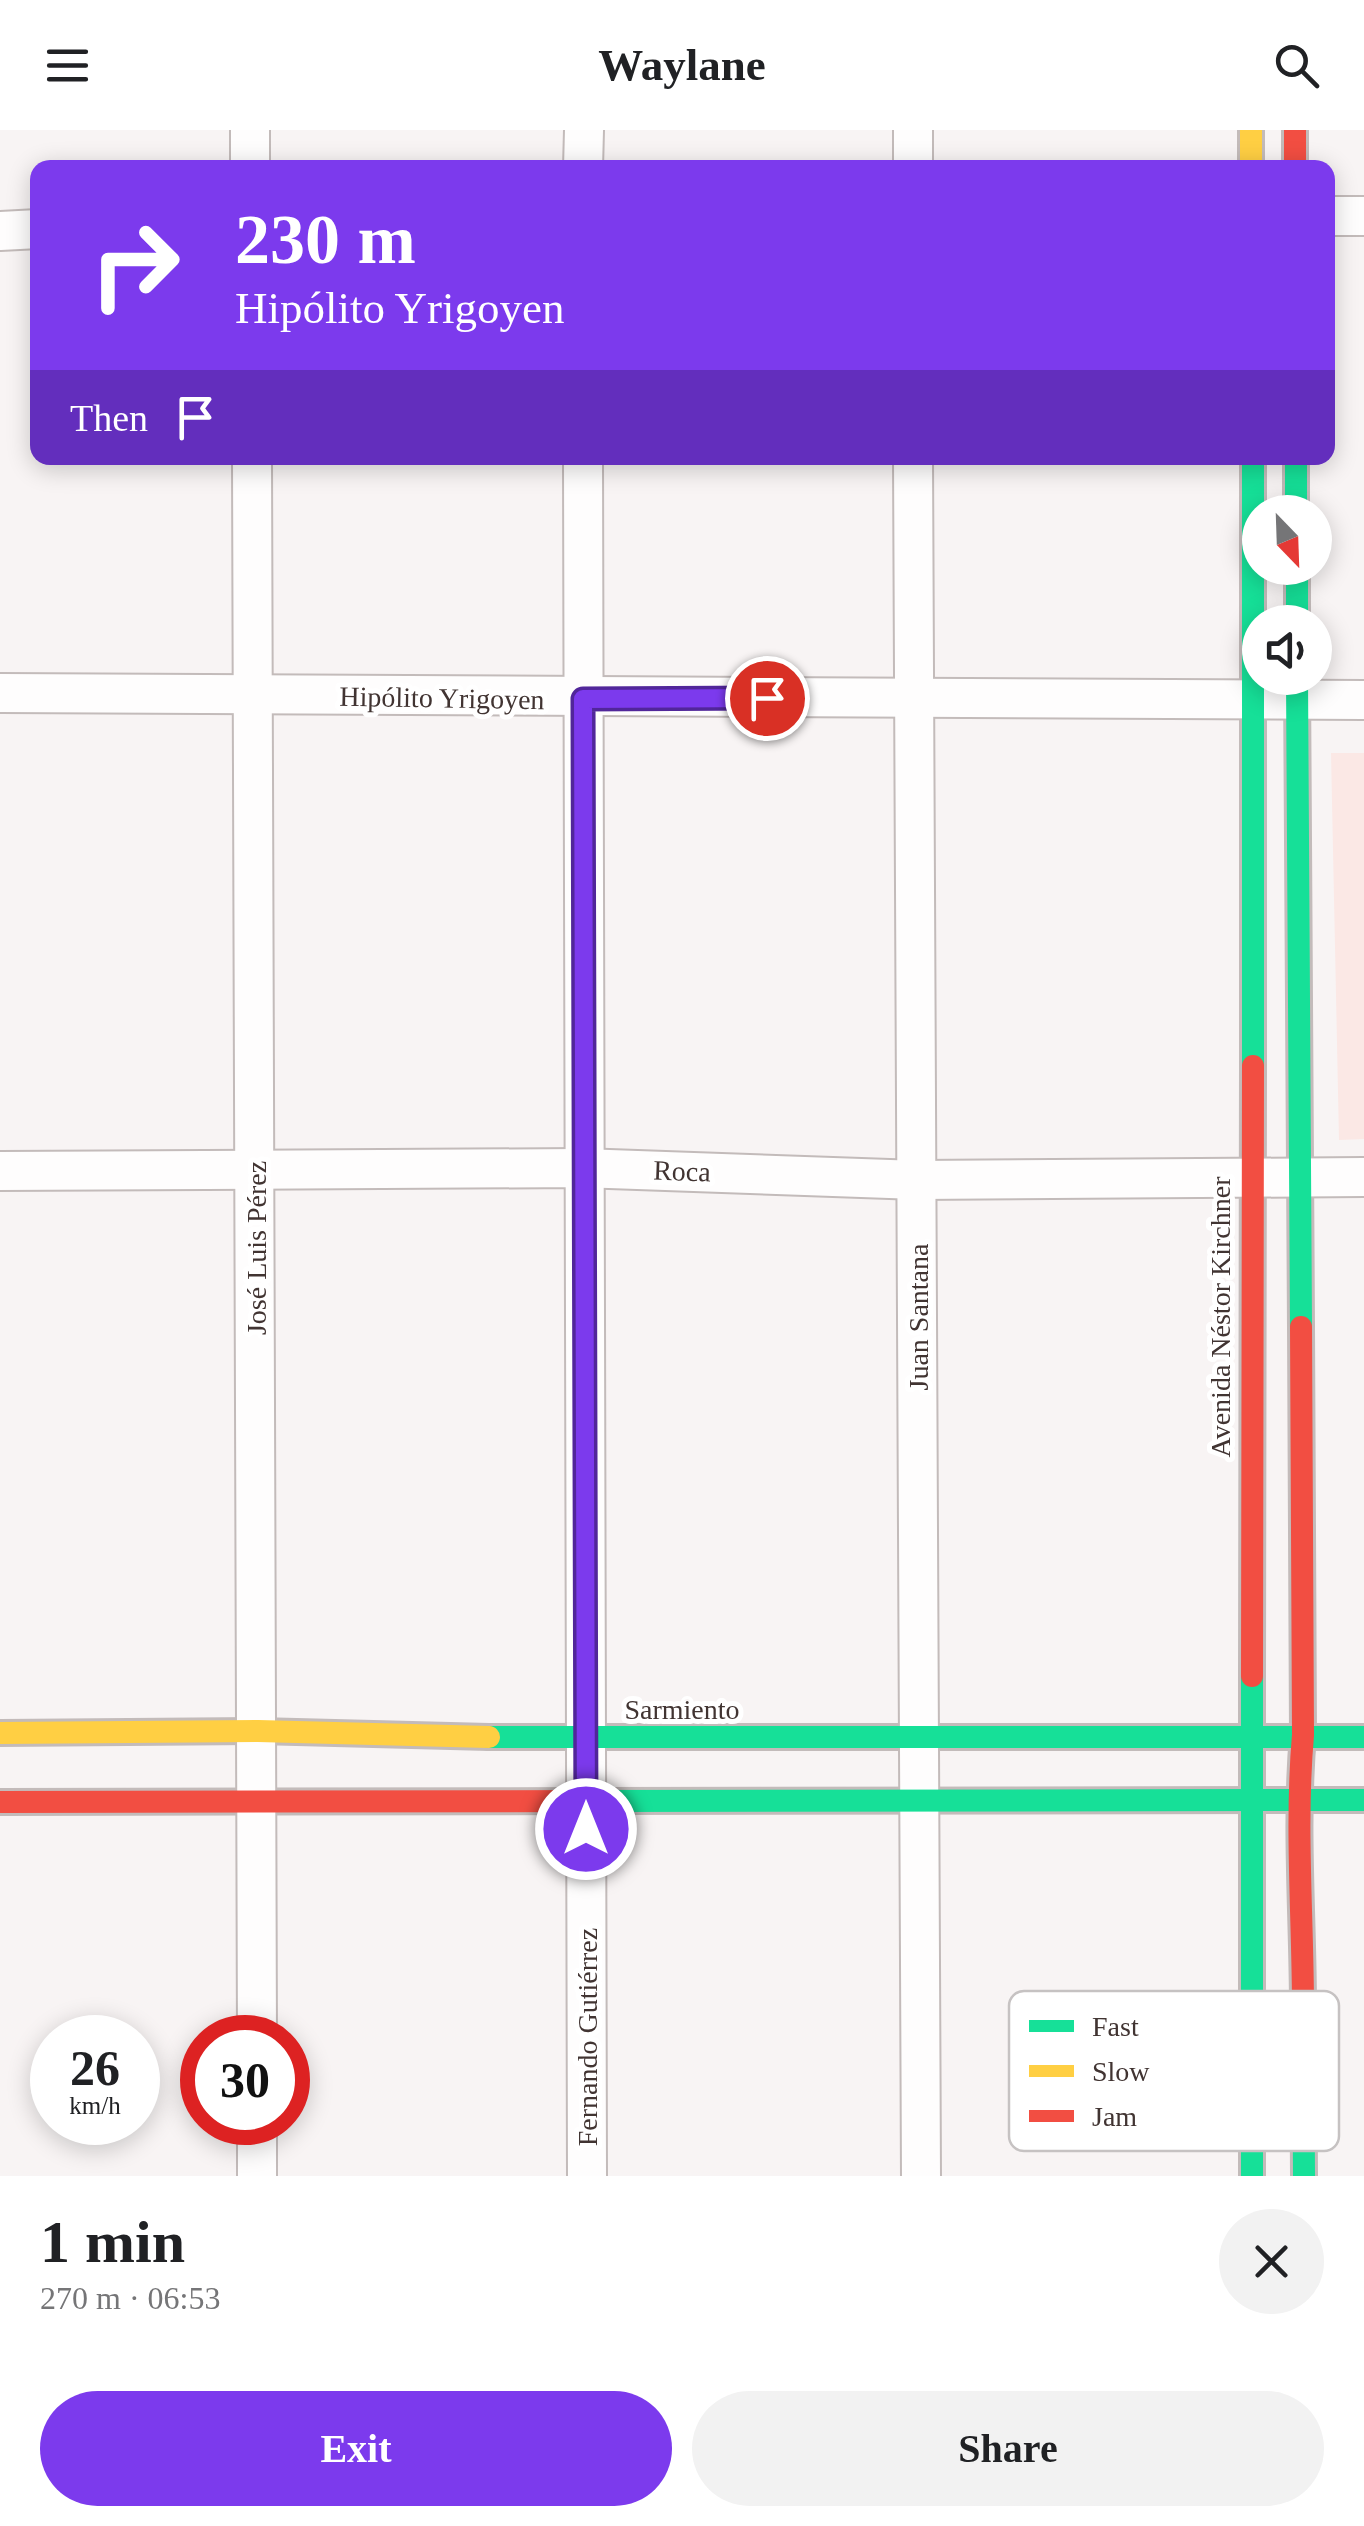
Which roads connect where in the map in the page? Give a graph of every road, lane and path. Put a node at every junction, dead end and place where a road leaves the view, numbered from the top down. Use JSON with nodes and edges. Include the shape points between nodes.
{"nodes":[{"id":1,"x":250,"y":130,"type":"edge"},
{"id":2,"x":584,"y":130,"type":"edge"},
{"id":3,"x":913,"y":130,"type":"edge"},
{"id":4,"x":1251,"y":130,"type":"edge"},
{"id":5,"x":1295,"y":130,"type":"edge"},
{"id":6,"x":250,"y":160,"type":"edge"},
{"id":7,"x":583,"y":160,"type":"edge"},
{"id":8,"x":913,"y":160,"type":"edge"},
{"id":9,"x":1251,"y":160,"type":"edge"},
{"id":10,"x":1295,"y":160,"type":"edge"},
{"id":11,"x":1335,"y":216,"type":"edge"},
{"id":12,"x":1364,"y":216,"type":"edge"},
{"id":13,"x":30,"y":229,"type":"edge"},
{"id":14,"x":0,"y":230,"type":"edge"},
{"id":15,"x":252,"y":465,"type":"edge"},
{"id":16,"x":583,"y":465,"type":"edge"},
{"id":17,"x":914,"y":465,"type":"edge"},
{"id":18,"x":1253,"y":465,"type":"edge"},
{"id":19,"x":1296,"y":465,"type":"edge"},
{"id":20,"x":1296,"y":495,"type":"edge"},
{"id":21,"x":0,"y":693,"type":"edge"},
{"id":22,"x":1332,"y":694,"type":"edge"},
{"id":23,"x":1276,"y":695,"type":"edge"},
{"id":24,"x":1297,"y":695,"type":"edge"},
{"id":25,"x":255,"y":696,"type":"junction"},
{"id":26,"x":914,"y":698,"type":"junction"},
{"id":27,"x":583,"y":699,"type":"junction"},
{"id":28,"x":1364,"y":700,"type":"edge"},
{"id":29,"x":1255,"y":702,"type":"junction"},
{"id":30,"x":581,"y":1168,"type":"junction"},
{"id":31,"x":256,"y":1170,"type":"junction"},
{"id":32,"x":0,"y":1172,"type":"edge"},
{"id":33,"x":1250,"y":1177,"type":"junction"},
{"id":34,"x":1299,"y":1177,"type":"junction"},
{"id":35,"x":1364,"y":1177,"type":"edge"},
{"id":36,"x":918,"y":1180,"type":"junction"},
{"id":37,"x":258,"y":1731,"type":"junction"},
{"id":38,"x":0,"y":1733,"type":"edge"},
{"id":39,"x":1303,"y":1736,"type":"junction"},
{"id":40,"x":1250,"y":1737,"type":"junction"},
{"id":41,"x":1364,"y":1737,"type":"edge"},
{"id":42,"x":917,"y":1738,"type":"junction"},
{"id":43,"x":586,"y":1739,"type":"junction"},
{"id":44,"x":917,"y":1798,"type":"junction"},
{"id":45,"x":1250,"y":1799,"type":"junction"},
{"id":46,"x":256,"y":1800,"type":"junction"},
{"id":47,"x":586,"y":1800,"type":"junction"},
{"id":48,"x":1297,"y":1800,"type":"junction"},
{"id":49,"x":1364,"y":1800,"type":"edge"},
{"id":50,"x":0,"y":1802,"type":"edge"},
{"id":51,"x":1251,"y":1991,"type":"edge"},
{"id":52,"x":1304,"y":1991,"type":"edge"},
{"id":53,"x":256,"y":2015,"type":"edge"},
{"id":54,"x":257,"y":2145,"type":"edge"},
{"id":55,"x":1252,"y":2151,"type":"edge"},
{"id":56,"x":257,"y":2176,"type":"edge"},
{"id":57,"x":587,"y":2176,"type":"edge"},
{"id":58,"x":921,"y":2176,"type":"edge"},
{"id":59,"x":1252,"y":2176,"type":"edge"}],
"edges":[{"from":1,"to":6,"type":"street"},
{"from":2,"to":7,"type":"street"},
{"from":3,"to":8,"type":"street"},
{"from":4,"to":9,"type":"street"},
{"from":5,"to":10,"type":"street"},
{"from":11,"to":12,"type":"street"},
{"from":13,"to":14,"type":"street"},
{"from":15,"to":25,"type":"street","name":"José Luis Pérez"},
{"from":16,"to":27,"type":"street","name":"Fernando Gutiérrez"},
{"from":17,"to":26,"type":"street","name":"Juan Santana"},
{"from":18,"to":29,"type":"street","name":"Avenida Néstor Kirchner"},
{"from":19,"to":20,"type":"street"},
{"from":21,"to":25,"type":"street","name":"Hipólito Yrigoyen"},
{"from":22,"to":28,"type":"street","name":"Hipólito Yrigoyen"},
{"from":23,"to":29,"type":"street","name":"Hipólito Yrigoyen"},
{"from":24,"to":34,"type":"street"},
{"from":25,"to":27,"type":"street","name":"Hipólito Yrigoyen"},
{"from":25,"to":31,"type":"street","name":"José Luis Pérez"},
{"from":26,"to":27,"type":"street","name":"Hipólito Yrigoyen"},
{"from":26,"to":29,"type":"street","name":"Hipólito Yrigoyen"},
{"from":26,"to":36,"type":"street","name":"Juan Santana"},
{"from":27,"to":30,"type":"street","name":"Fernando Gutiérrez"},
{"from":29,"to":33,"type":"street","name":"Avenida Néstor Kirchner"},
{"from":30,"to":31,"type":"street","name":"Roca"},
{"from":30,"to":36,"type":"street","name":"Roca"},
{"from":30,"to":43,"type":"street","name":"Fernando Gutiérrez"},
{"from":31,"to":32,"type":"street","name":"Roca"},
{"from":31,"to":37,"type":"street","name":"José Luis Pérez"},
{"from":33,"to":34,"type":"street","name":"Roca"},
{"from":33,"to":36,"type":"street","name":"Roca"},
{"from":33,"to":40,"type":"street","name":"Avenida Néstor Kirchner"},
{"from":34,"to":35,"type":"street","name":"Roca"},
{"from":34,"to":39,"type":"street"},
{"from":36,"to":42,"type":"street","name":"Juan Santana"},
{"from":37,"to":38,"type":"street","name":"Sarmiento"},
{"from":37,"to":43,"type":"street","name":"Sarmiento"},
{"from":37,"to":46,"type":"street","name":"José Luis Pérez"},
{"from":39,"to":40,"type":"street","name":"Sarmiento"},
{"from":39,"to":41,"type":"street","name":"Sarmiento"},
{"from":39,"to":48,"type":"street"},
{"from":40,"to":42,"type":"street","name":"Sarmiento"},
{"from":40,"to":45,"type":"street","name":"Avenida Néstor Kirchner"},
{"from":42,"to":43,"type":"street","name":"Sarmiento"},
{"from":42,"to":44,"type":"street","name":"Juan Santana"},
{"from":43,"to":47,"type":"street","name":"Fernando Gutiérrez"},
{"from":44,"to":45,"type":"street"},
{"from":44,"to":47,"type":"street"},
{"from":44,"to":58,"type":"street","name":"Juan Santana"},
{"from":45,"to":48,"type":"street"},
{"from":45,"to":51,"type":"street","name":"Avenida Néstor Kirchner"},
{"from":46,"to":47,"type":"street"},
{"from":46,"to":50,"type":"street"},
{"from":46,"to":53,"type":"street","name":"José Luis Pérez"},
{"from":47,"to":57,"type":"street","name":"Fernando Gutiérrez"},
{"from":48,"to":49,"type":"street"},
{"from":48,"to":52,"type":"street"},
{"from":54,"to":56,"type":"street"},
{"from":55,"to":59,"type":"street","name":"Avenida Néstor Kirchner"}]}
